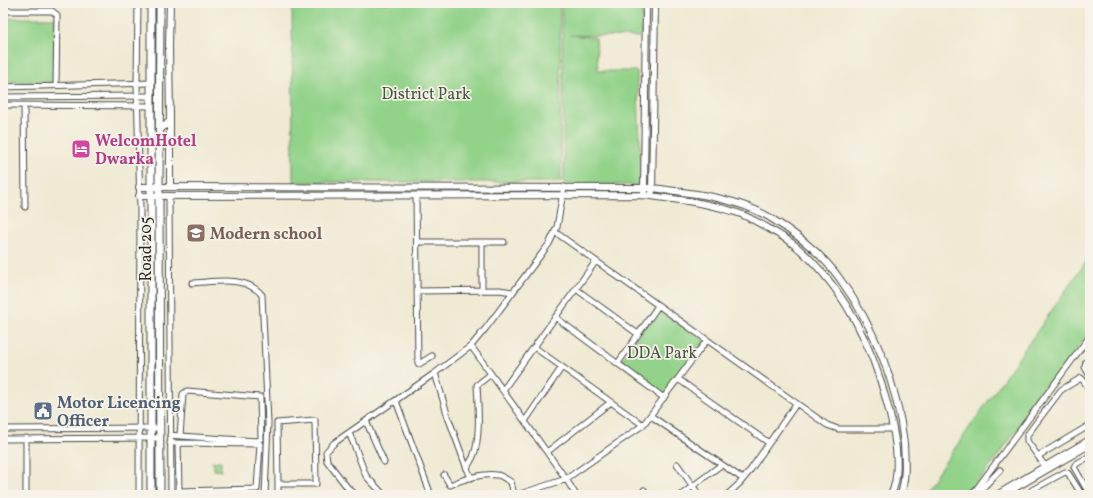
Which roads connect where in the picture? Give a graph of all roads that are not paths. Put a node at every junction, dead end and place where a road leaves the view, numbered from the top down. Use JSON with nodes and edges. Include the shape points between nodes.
{"nodes":[{"id":1,"x":138,"y":3,"type":"edge"},
{"id":2,"x":151,"y":3,"type":"edge"},
{"id":3,"x":160,"y":3,"type":"edge"},
{"id":4,"x":170,"y":3,"type":"edge"},
{"id":5,"x":646,"y":3,"type":"edge"},
{"id":6,"x":655,"y":3,"type":"edge"},
{"id":7,"x":3,"y":11,"type":"edge"},
{"id":8,"x":151,"y":83,"type":"junction"},
{"id":9,"x":137,"y":84,"type":"junction"},
{"id":10,"x":56,"y":85,"type":"junction"},
{"id":11,"x":3,"y":87,"type":"edge"},
{"id":12,"x":138,"y":96,"type":"junction"},
{"id":13,"x":151,"y":96,"type":"junction"},
{"id":14,"x":3,"y":97,"type":"edge"},
{"id":15,"x":3,"y":105,"type":"edge"},
{"id":16,"x":24,"y":105,"type":"junction"},
{"id":17,"x":138,"y":106,"type":"junction"},
{"id":18,"x":151,"y":106,"type":"junction"},
{"id":19,"x":170,"y":121,"type":"junction"},
{"id":20,"x":160,"y":130,"type":"junction"},
{"id":21,"x":139,"y":187,"type":"junction"},
{"id":22,"x":151,"y":187,"type":"junction"},
{"id":23,"x":160,"y":187,"type":"junction"},
{"id":24,"x":170,"y":187,"type":"junction"},
{"id":25,"x":564,"y":187,"type":"junction"},
{"id":26,"x":644,"y":187,"type":"junction"},
{"id":27,"x":652,"y":188,"type":"junction"},
{"id":28,"x":643,"y":194,"type":"junction"},
{"id":29,"x":139,"y":196,"type":"junction"},
{"id":30,"x":416,"y":196,"type":"junction"},
{"id":31,"x":562,"y":196,"type":"junction"},
{"id":32,"x":652,"y":196,"type":"junction"},
{"id":33,"x":151,"y":197,"type":"junction"},
{"id":34,"x":159,"y":197,"type":"junction"},
{"id":35,"x":169,"y":197,"type":"junction"},
{"id":36,"x":25,"y":208,"type":"dead end"},
{"id":37,"x":554,"y":232,"type":"junction"},
{"id":38,"x":417,"y":242,"type":"junction"},
{"id":39,"x":482,"y":242,"type":"junction"},
{"id":40,"x":504,"y":242,"type":"dead end"},
{"id":41,"x":596,"y":261,"type":"junction"},
{"id":42,"x":192,"y":283,"type":"dead end"},
{"id":43,"x":576,"y":288,"type":"junction"},
{"id":44,"x":482,"y":290,"type":"junction"},
{"id":45,"x":417,"y":291,"type":"junction"},
{"id":46,"x":513,"y":292,"type":"junction"},
{"id":47,"x":658,"y":306,"type":"junction"},
{"id":48,"x":555,"y":317,"type":"junction"},
{"id":49,"x":638,"y":334,"type":"junction"},
{"id":50,"x":1090,"y":336,"type":"edge"},
{"id":51,"x":706,"y":340,"type":"junction"},
{"id":52,"x":471,"y":346,"type":"junction"},
{"id":53,"x":534,"y":347,"type":"junction"},
{"id":54,"x":432,"y":356,"type":"dead end"},
{"id":55,"x":1090,"y":359,"type":"edge"},
{"id":56,"x":618,"y":363,"type":"junction"},
{"id":57,"x":562,"y":367,"type":"junction"},
{"id":58,"x":436,"y":373,"type":"junction"},
{"id":59,"x":490,"y":374,"type":"junction"},
{"id":60,"x":1090,"y":376,"type":"edge"},
{"id":61,"x":678,"y":379,"type":"junction"},
{"id":62,"x":503,"y":390,"type":"junction"},
{"id":63,"x":1090,"y":390,"type":"edge"},
{"id":64,"x":664,"y":398,"type":"junction"},
{"id":65,"x":396,"y":400,"type":"junction"},
{"id":66,"x":611,"y":402,"type":"junction"},
{"id":67,"x":796,"y":404,"type":"junction"},
{"id":68,"x":898,"y":410,"type":"junction"},
{"id":69,"x":890,"y":413,"type":"junction"},
{"id":70,"x":651,"y":416,"type":"junction"},
{"id":71,"x":366,"y":421,"type":"junction"},
{"id":72,"x":524,"y":421,"type":"junction"},
{"id":73,"x":643,"y":425,"type":"junction"},
{"id":74,"x":1090,"y":425,"type":"edge"},
{"id":75,"x":151,"y":428,"type":"junction"},
{"id":76,"x":160,"y":428,"type":"junction"},
{"id":77,"x":3,"y":429,"type":"edge"},
{"id":78,"x":140,"y":429,"type":"junction"},
{"id":79,"x":893,"y":429,"type":"junction"},
{"id":80,"x":349,"y":433,"type":"junction"},
{"id":81,"x":170,"y":435,"type":"junction"},
{"id":82,"x":180,"y":436,"type":"junction"},
{"id":83,"x":26,"y":438,"type":"junction"},
{"id":84,"x":140,"y":438,"type":"junction"},
{"id":85,"x":151,"y":438,"type":"junction"},
{"id":86,"x":160,"y":438,"type":"junction"},
{"id":87,"x":3,"y":439,"type":"edge"},
{"id":88,"x":1090,"y":439,"type":"edge"},
{"id":89,"x":170,"y":443,"type":"junction"},
{"id":90,"x":178,"y":443,"type":"junction"},
{"id":91,"x":769,"y":443,"type":"junction"},
{"id":92,"x":1090,"y":445,"type":"edge"},
{"id":93,"x":547,"y":452,"type":"junction"},
{"id":94,"x":1038,"y":456,"type":"junction"},
{"id":95,"x":1090,"y":456,"type":"edge"},
{"id":96,"x":384,"y":462,"type":"dead end"},
{"id":97,"x":677,"y":464,"type":"dead end"},
{"id":98,"x":721,"y":466,"type":"junction"},
{"id":99,"x":1045,"y":466,"type":"junction"},
{"id":100,"x":468,"y":470,"type":"junction"},
{"id":101,"x":1000,"y":470,"type":"dead end"},
{"id":102,"x":444,"y":475,"type":"dead end"},
{"id":103,"x":471,"y":478,"type":"junction"},
{"id":104,"x":566,"y":479,"type":"junction"},
{"id":105,"x":743,"y":480,"type":"junction"},
{"id":106,"x":1025,"y":483,"type":"junction"},
{"id":107,"x":278,"y":484,"type":"junction"},
{"id":108,"x":693,"y":486,"type":"junction"},
{"id":109,"x":348,"y":488,"type":"junction"},
{"id":110,"x":644,"y":490,"type":"dead end"},
{"id":111,"x":1031,"y":494,"type":"edge"},
{"id":112,"x":26,"y":495,"type":"edge"},
{"id":113,"x":139,"y":495,"type":"edge"},
{"id":114,"x":151,"y":495,"type":"edge"},
{"id":115,"x":160,"y":495,"type":"edge"},
{"id":116,"x":171,"y":495,"type":"edge"},
{"id":117,"x":265,"y":495,"type":"edge"},
{"id":118,"x":278,"y":495,"type":"edge"},
{"id":119,"x":347,"y":495,"type":"edge"},
{"id":120,"x":356,"y":495,"type":"edge"},
{"id":121,"x":384,"y":495,"type":"edge"},
{"id":122,"x":431,"y":495,"type":"edge"},
{"id":123,"x":515,"y":495,"type":"edge"},
{"id":124,"x":576,"y":495,"type":"edge"},
{"id":125,"x":648,"y":495,"type":"edge"},
{"id":126,"x":681,"y":495,"type":"edge"},
{"id":127,"x":699,"y":495,"type":"edge"},
{"id":128,"x":727,"y":495,"type":"edge"},
{"id":129,"x":891,"y":495,"type":"edge"},
{"id":130,"x":901,"y":495,"type":"edge"},
{"id":131,"x":972,"y":495,"type":"edge"},
{"id":132,"x":976,"y":495,"type":"edge"},
{"id":133,"x":996,"y":495,"type":"edge"},
{"id":134,"x":1004,"y":495,"type":"edge"},
{"id":135,"x":1082,"y":495,"type":"edge"},
{"id":136,"x":1090,"y":495,"type":"edge"}],
"edges":[{"from":1,"to":9,"type":"street"},
{"from":2,"to":8,"type":"main road","name":"Road 205"},
{"from":3,"to":20,"type":"main road","name":"Road 205"},
{"from":4,"to":19,"type":"street"},
{"from":5,"to":26,"type":"street"},
{"from":6,"to":27,"type":"street"},
{"from":7,"to":10,"type":"street","via":[[52,11],[56,15]]},
{"from":8,"to":9,"type":"street"},
{"from":8,"to":13,"type":"main road","name":"Road 205"},
{"from":9,"to":10,"type":"street"},
{"from":9,"to":12,"type":"street"},
{"from":10,"to":11,"type":"street"},
{"from":12,"to":13,"type":"street"},
{"from":12,"to":14,"type":"street"},
{"from":12,"to":17,"type":"street"},
{"from":13,"to":18,"type":"main road","name":"Road 205"},
{"from":15,"to":16,"type":"street"},
{"from":16,"to":17,"type":"street"},
{"from":16,"to":36,"type":"street"},
{"from":17,"to":18,"type":"street"},
{"from":17,"to":21,"type":"street"},
{"from":18,"to":22,"type":"main road","name":"Road 205"},
{"from":19,"to":20,"type":"street"},
{"from":19,"to":24,"type":"street"},
{"from":20,"to":23,"type":"main road","name":"Road 205"},
{"from":21,"to":22,"type":"street"},
{"from":21,"to":29,"type":"street"},
{"from":22,"to":23,"type":"street"},
{"from":22,"to":33,"type":"main road","name":"Road 205"},
{"from":23,"to":24,"type":"street"},
{"from":23,"to":34,"type":"main road","name":"Road 205"},
{"from":24,"to":25,"type":"street"},
{"from":25,"to":26,"type":"street"},
{"from":25,"to":31,"type":"street"},
{"from":26,"to":27,"type":"street"},
{"from":26,"to":28,"type":"street"},
{"from":27,"to":32,"type":"street"},
{"from":27,"to":68,"type":"street","via":[[706,195],[741,205],[768,216],[800,238],[839,278],[853,299],[882,358]]},
{"from":28,"to":31,"type":"street"},
{"from":28,"to":32,"type":"street"},
{"from":29,"to":33,"type":"street"},
{"from":29,"to":78,"type":"street"},
{"from":30,"to":31,"type":"street"},
{"from":30,"to":35,"type":"street"},
{"from":30,"to":38,"type":"street"},
{"from":31,"to":37,"type":"street"},
{"from":32,"to":69,"type":"street","via":[[704,203],[736,212],[762,224],[794,244],[832,284],[846,304],[874,362]]},
{"from":33,"to":34,"type":"street"},
{"from":33,"to":75,"type":"main road","name":"Road 205"},
{"from":34,"to":35,"type":"street"},
{"from":34,"to":76,"type":"main road","name":"Road 205"},
{"from":35,"to":81,"type":"street"},
{"from":37,"to":41,"type":"street"},
{"from":37,"to":46,"type":"street"},
{"from":38,"to":39,"type":"street"},
{"from":38,"to":45,"type":"street"},
{"from":39,"to":40,"type":"street"},
{"from":39,"to":44,"type":"street"},
{"from":41,"to":43,"type":"street"},
{"from":41,"to":47,"type":"street"},
{"from":42,"to":117,"type":"street","via":[[239,282],[257,288],[262,295],[268,423]]},
{"from":43,"to":48,"type":"street"},
{"from":43,"to":49,"type":"street"},
{"from":44,"to":45,"type":"street"},
{"from":44,"to":46,"type":"street"},
{"from":45,"to":54,"type":"street","via":[[418,363]]},
{"from":46,"to":52,"type":"street"},
{"from":47,"to":49,"type":"street"},
{"from":47,"to":51,"type":"street"},
{"from":48,"to":53,"type":"street"},
{"from":48,"to":56,"type":"street"},
{"from":49,"to":56,"type":"street"},
{"from":50,"to":131,"type":"street"},
{"from":51,"to":61,"type":"street"},
{"from":51,"to":67,"type":"street"},
{"from":52,"to":58,"type":"street"},
{"from":52,"to":59,"type":"street"},
{"from":53,"to":57,"type":"street"},
{"from":53,"to":62,"type":"street"},
{"from":55,"to":60,"type":"street","via":[[1085,364]]},
{"from":56,"to":64,"type":"street"},
{"from":57,"to":66,"type":"street"},
{"from":57,"to":72,"type":"street"},
{"from":58,"to":65,"type":"street"},
{"from":58,"to":100,"type":"street","via":[[448,417]]},
{"from":59,"to":62,"type":"street"},
{"from":59,"to":100,"type":"street","via":[[477,385],[479,416],[476,443],[473,456],[466,468]]},
{"from":61,"to":64,"type":"street"},
{"from":61,"to":91,"type":"street"},
{"from":62,"to":72,"type":"street"},
{"from":63,"to":94,"type":"street","via":[[1081,378],[1061,390],[1027,435]]},
{"from":64,"to":70,"type":"street"},
{"from":65,"to":71,"type":"street"},
{"from":65,"to":122,"type":"street"},
{"from":66,"to":73,"type":"street"},
{"from":66,"to":93,"type":"street"},
{"from":67,"to":79,"type":"street","via":[[838,429]]},
{"from":67,"to":91,"type":"street"},
{"from":68,"to":69,"type":"street"},
{"from":68,"to":130,"type":"street","via":[[902,423],[906,463]]},
{"from":69,"to":79,"type":"street"},
{"from":70,"to":73,"type":"street"},
{"from":70,"to":98,"type":"street"},
{"from":71,"to":80,"type":"street"},
{"from":71,"to":96,"type":"street"},
{"from":72,"to":93,"type":"street"},
{"from":73,"to":104,"type":"street"},
{"from":74,"to":94,"type":"street"},
{"from":75,"to":76,"type":"street"},
{"from":75,"to":78,"type":"street"},
{"from":75,"to":85,"type":"main road","name":"Road 205"},
{"from":76,"to":86,"type":"main road","name":"Road 205"},
{"from":77,"to":78,"type":"street"},
{"from":78,"to":84,"type":"street"},
{"from":79,"to":129,"type":"street","via":[[897,463],[896,481]]},
{"from":80,"to":109,"type":"street","via":[[328,448],[325,455],[326,461]]},
{"from":80,"to":121,"type":"street","via":[[366,476]]},
{"from":81,"to":82,"type":"street"},
{"from":81,"to":89,"type":"street"},
{"from":82,"to":82,"type":"street","via":[[258,441],[261,438],[260,397],[185,392]]},
{"from":83,"to":84,"type":"street"},
{"from":83,"to":87,"type":"street"},
{"from":83,"to":112,"type":"street"},
{"from":84,"to":85,"type":"street"},
{"from":84,"to":113,"type":"street"},
{"from":85,"to":86,"type":"street"},
{"from":85,"to":114,"type":"main road","name":"Road 205"},
{"from":86,"to":115,"type":"main road","name":"Road 205"},
{"from":88,"to":99,"type":"street"},
{"from":89,"to":90,"type":"street"},
{"from":89,"to":116,"type":"street"},
{"from":90,"to":90,"type":"street","via":[[179,490],[257,489],[260,444]]},
{"from":91,"to":105,"type":"street"},
{"from":92,"to":106,"type":"street"},
{"from":93,"to":104,"type":"street"},
{"from":94,"to":99,"type":"street"},
{"from":95,"to":136,"type":"street","via":[[1074,468]]},
{"from":97,"to":108,"type":"street"},
{"from":98,"to":105,"type":"street"},
{"from":98,"to":108,"type":"street"},
{"from":99,"to":133,"type":"street"},
{"from":100,"to":103,"type":"street"},
{"from":101,"to":132,"type":"street"},
{"from":102,"to":103,"type":"street","via":[[450,485]]},
{"from":103,"to":123,"type":"street","via":[[498,474],[511,482]]},
{"from":104,"to":123,"type":"street"},
{"from":104,"to":124,"type":"street"},
{"from":105,"to":128,"type":"street"},
{"from":106,"to":111,"type":"street"},
{"from":106,"to":134,"type":"street"},
{"from":107,"to":107,"type":"street","via":[[277,423],[315,420],[316,484]]},
{"from":107,"to":118,"type":"street"},
{"from":108,"to":126,"type":"street"},
{"from":108,"to":127,"type":"street"},
{"from":109,"to":119,"type":"street"},
{"from":109,"to":120,"type":"street"},
{"from":110,"to":125,"type":"street"},
{"from":111,"to":135,"type":"street","via":[[1032,490],[1065,472]]}]}
